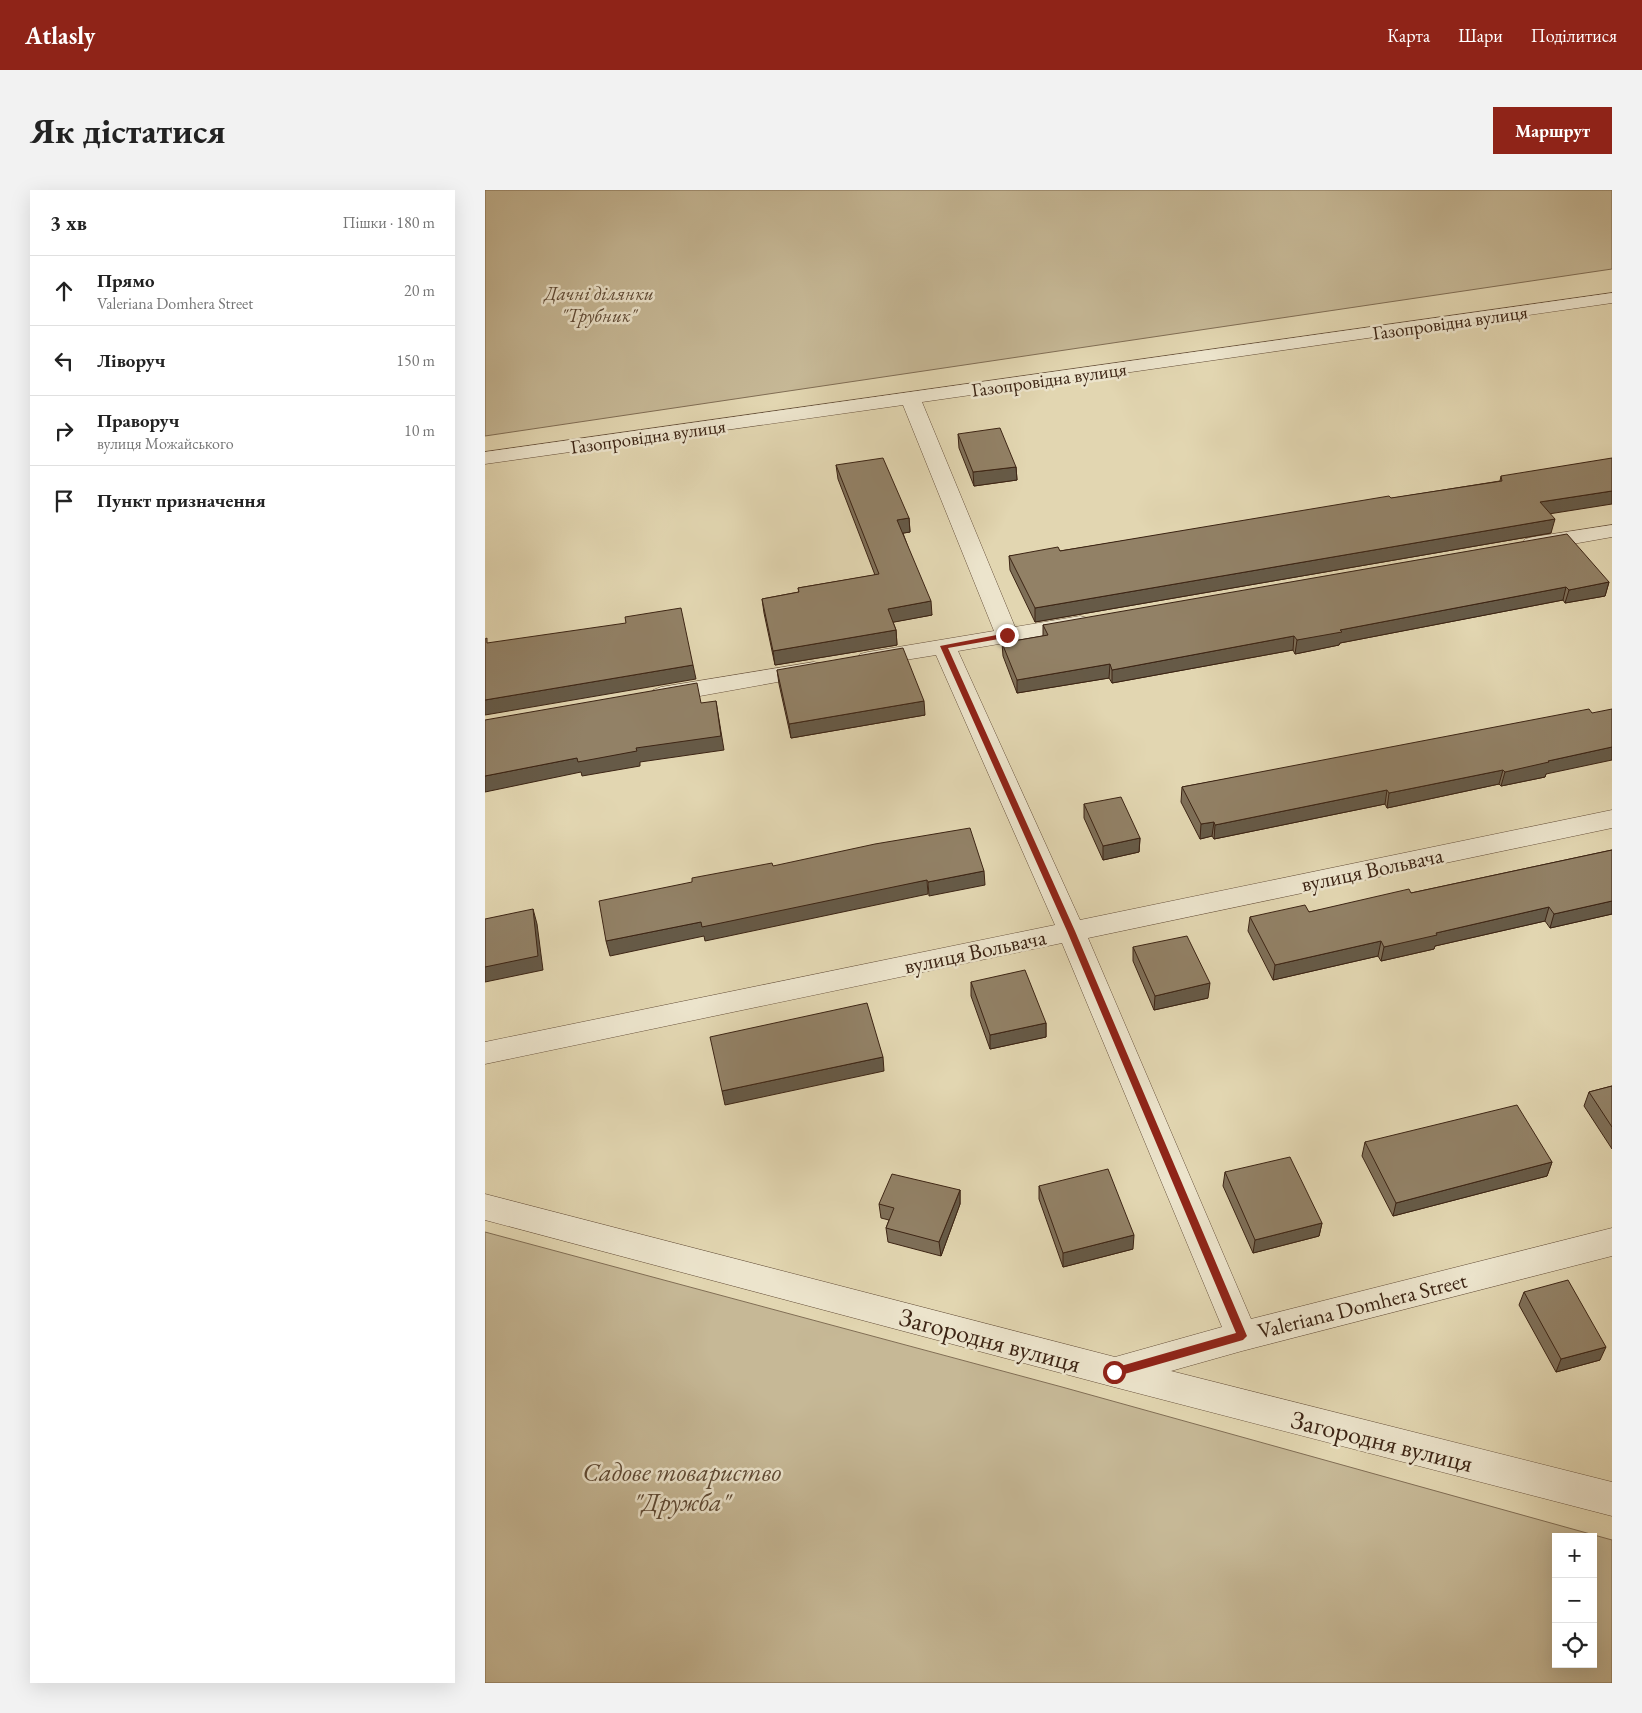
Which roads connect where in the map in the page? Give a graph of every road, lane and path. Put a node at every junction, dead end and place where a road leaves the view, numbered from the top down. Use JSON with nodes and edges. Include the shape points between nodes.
{"nodes":[{"id":1,"x":1612,"y":298,"type":"edge"},
{"id":2,"x":911,"y":399,"type":"junction"},
{"id":3,"x":485,"y":458,"type":"edge"},
{"id":4,"x":1612,"y":531,"type":"edge"},
{"id":5,"x":1515,"y":548,"type":"edge"},
{"id":6,"x":1105,"y":618,"type":"edge"},
{"id":7,"x":1007,"y":635,"type":"junction"},
{"id":8,"x":944,"y":646,"type":"junction"},
{"id":9,"x":641,"y":698,"type":"edge"},
{"id":10,"x":1612,"y":819,"type":"edge"},
{"id":11,"x":1071,"y":931,"type":"junction"},
{"id":12,"x":485,"y":1053,"type":"edge"},
{"id":13,"x":485,"y":1207,"type":"edge"},
{"id":14,"x":1612,"y":1242,"type":"edge"},
{"id":15,"x":1243,"y":1336,"type":"junction"},
{"id":16,"x":1114,"y":1372,"type":"junction"},
{"id":17,"x":1612,"y":1499,"type":"edge"}],
"edges":[{"from":1,"to":2,"type":"street","name":"Газопровідна вулиця"},
{"from":2,"to":3,"type":"street","name":"Газопровідна вулиця"},
{"from":2,"to":7,"type":"street"},
{"from":4,"to":5,"type":"street"},
{"from":6,"to":7,"type":"street"},
{"from":7,"to":8,"type":"street"},
{"from":8,"to":9,"type":"street"},
{"from":8,"to":11,"type":"street"},
{"from":10,"to":11,"type":"street","name":"вулиця Вольвача"},
{"from":11,"to":12,"type":"street","name":"вулиця Вольвача"},
{"from":11,"to":15,"type":"street"},
{"from":13,"to":16,"type":"street","name":"Загородня вулиця"},
{"from":14,"to":15,"type":"street","name":"Valeriana Domhera Street"},
{"from":15,"to":16,"type":"street","name":"Valeriana Domhera Street"},
{"from":16,"to":17,"type":"street","name":"Загородня вулиця"}]}
